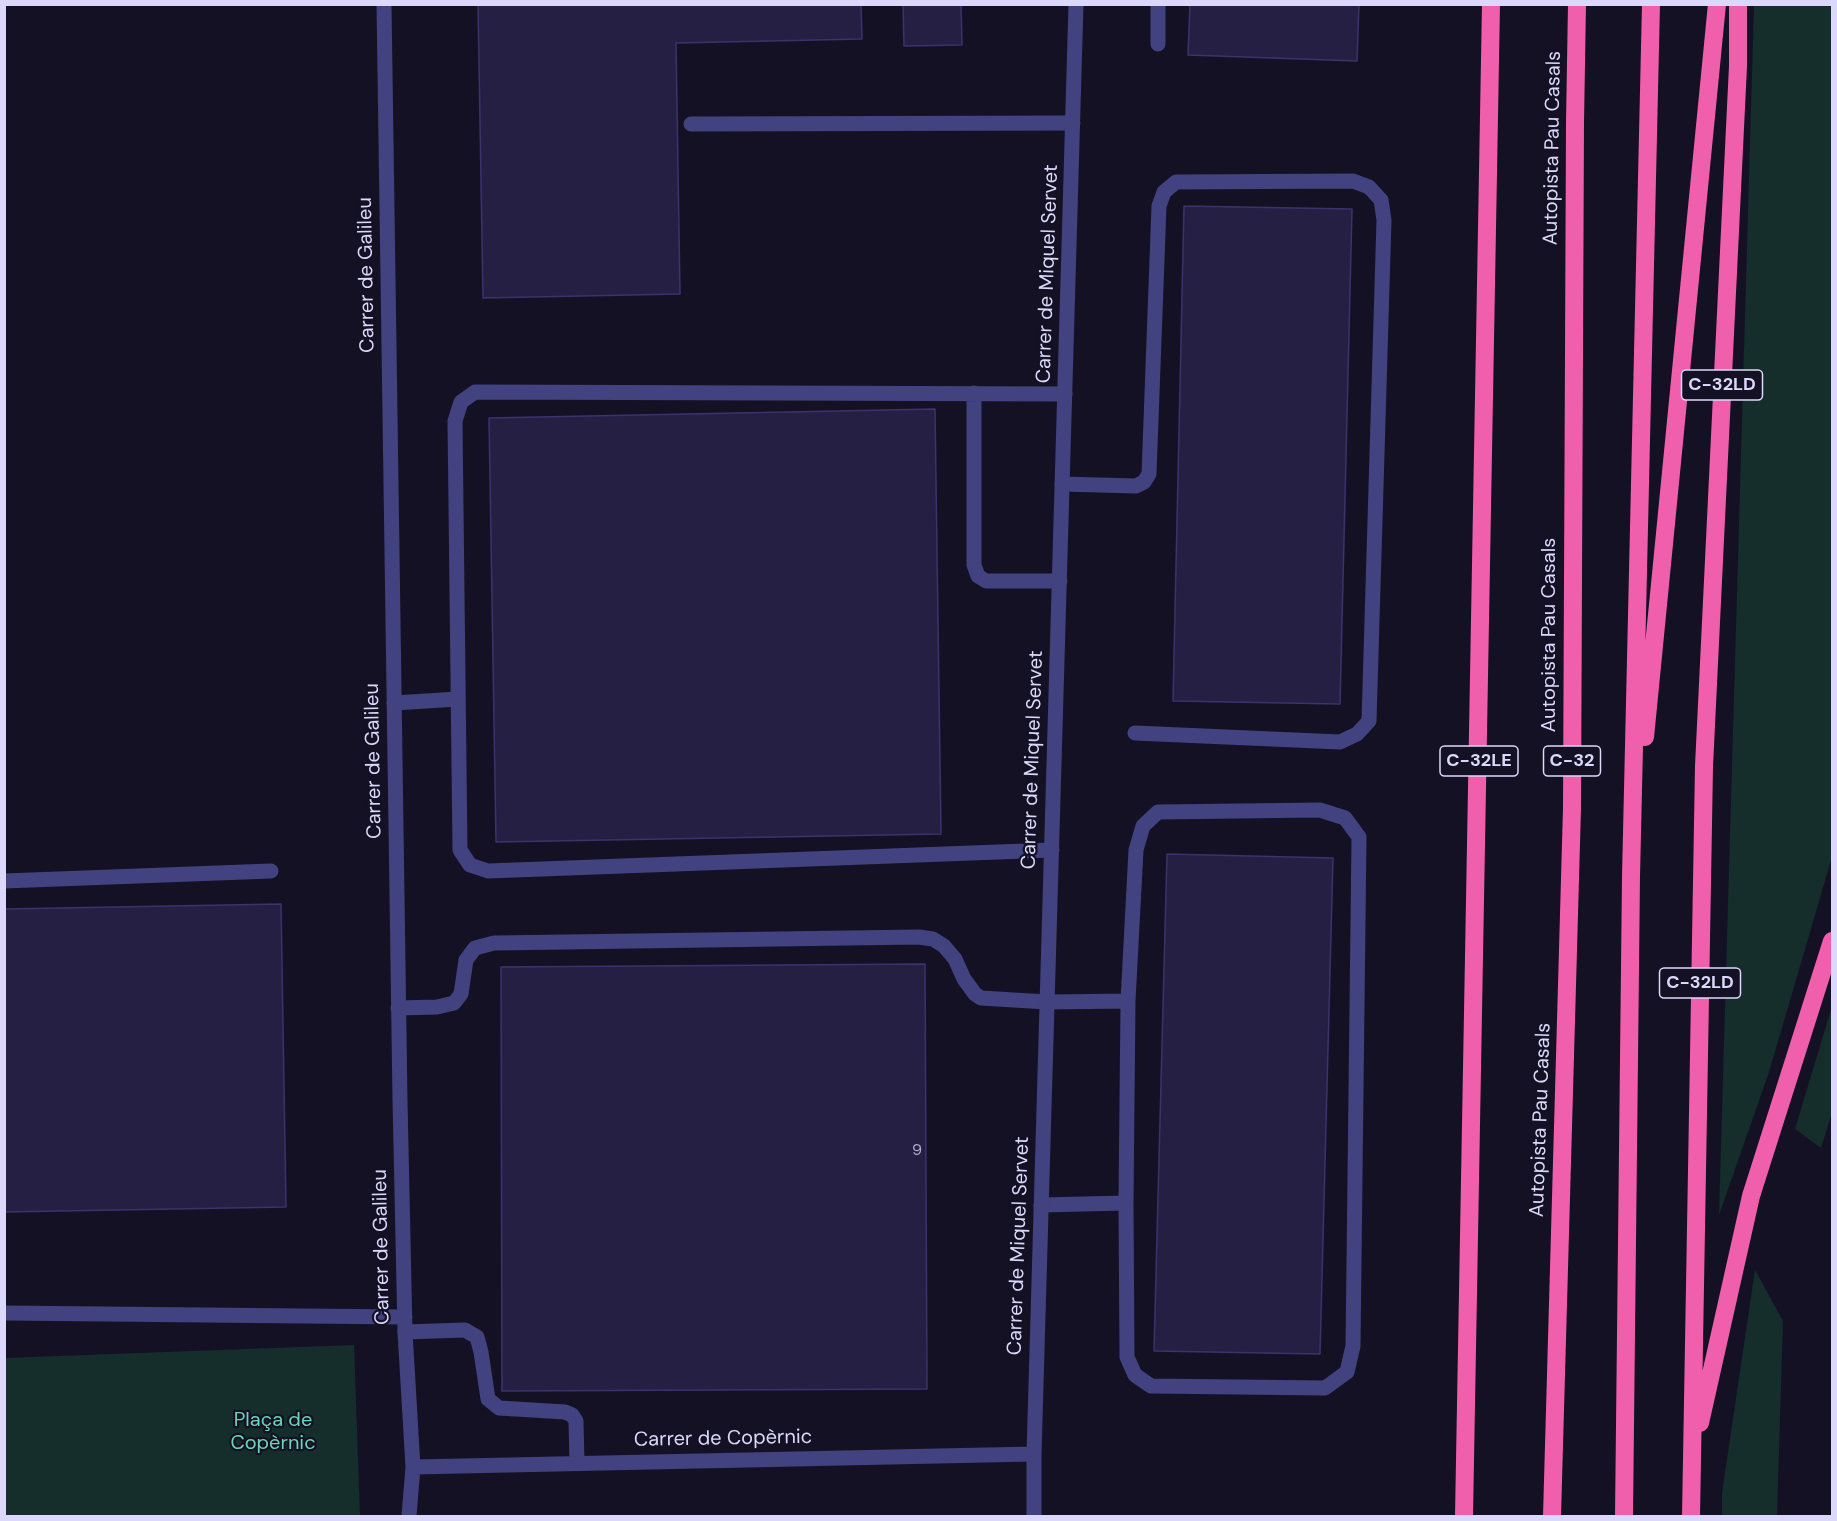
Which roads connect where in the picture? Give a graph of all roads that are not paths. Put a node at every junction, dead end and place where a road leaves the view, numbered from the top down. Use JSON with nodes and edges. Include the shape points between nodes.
{"nodes":[{"id":1,"x":384,"y":4,"type":"edge"},
{"id":2,"x":1077,"y":4,"type":"edge"},
{"id":3,"x":1158,"y":4,"type":"edge"},
{"id":4,"x":1491,"y":4,"type":"edge"},
{"id":5,"x":1577,"y":4,"type":"edge"},
{"id":6,"x":1651,"y":4,"type":"edge"},
{"id":7,"x":1717,"y":4,"type":"edge"},
{"id":8,"x":1738,"y":4,"type":"edge"},
{"id":9,"x":1158,"y":44,"type":"dead end"},
{"id":10,"x":1073,"y":123,"type":"junction"},
{"id":11,"x":691,"y":124,"type":"dead end"},
{"id":12,"x":974,"y":393,"type":"junction"},
{"id":13,"x":1065,"y":394,"type":"junction"},
{"id":14,"x":1062,"y":484,"type":"junction"},
{"id":15,"x":1060,"y":582,"type":"junction"},
{"id":16,"x":458,"y":699,"type":"junction"},
{"id":17,"x":394,"y":703,"type":"junction"},
{"id":18,"x":1135,"y":733,"type":"dead end"},
{"id":19,"x":1052,"y":850,"type":"junction"},
{"id":20,"x":271,"y":871,"type":"dead end"},
{"id":21,"x":1631,"y":876,"type":"junction"},
{"id":22,"x":4,"y":881,"type":"edge"},
{"id":23,"x":1833,"y":941,"type":"edge"},
{"id":24,"x":1128,"y":1001,"type":"junction"},
{"id":25,"x":1047,"y":1002,"type":"junction"},
{"id":26,"x":398,"y":1008,"type":"junction"},
{"id":27,"x":1126,"y":1203,"type":"junction"},
{"id":28,"x":1041,"y":1205,"type":"junction"},
{"id":29,"x":4,"y":1312,"type":"edge"},
{"id":30,"x":405,"y":1325,"type":"junction"},
{"id":31,"x":1034,"y":1454,"type":"junction"},
{"id":32,"x":577,"y":1463,"type":"junction"},
{"id":33,"x":1692,"y":1463,"type":"junction"},
{"id":34,"x":413,"y":1467,"type":"junction"},
{"id":35,"x":409,"y":1516,"type":"edge"},
{"id":36,"x":1034,"y":1516,"type":"edge"},
{"id":37,"x":1464,"y":1516,"type":"edge"},
{"id":38,"x":1552,"y":1516,"type":"edge"},
{"id":39,"x":1624,"y":1516,"type":"edge"},
{"id":40,"x":1691,"y":1516,"type":"edge"}],
"edges":[{"from":1,"to":17,"type":"street","name":"Carrer de Galileu"},
{"from":2,"to":10,"type":"street","name":"Carrer de Miquel Servet"},
{"from":3,"to":9,"type":"street"},
{"from":4,"to":37,"type":"highway","number":"C-32LE"},
{"from":5,"to":38,"type":"highway","name":"Autopista Pau Casals","number":"C-32","via":[[1572,808]]},
{"from":6,"to":21,"type":"highway"},
{"from":7,"to":21,"type":"highway"},
{"from":8,"to":33,"type":"highway","number":"C-32LD","via":[[1704,766]]},
{"from":10,"to":11,"type":"street"},
{"from":10,"to":13,"type":"street","name":"Carrer de Miquel Servet"},
{"from":12,"to":13,"type":"street"},
{"from":12,"to":15,"type":"street","via":[[974,565],[978,576],[986,581]]},
{"from":12,"to":16,"type":"street","via":[[475,392],[461,402],[455,421]]},
{"from":13,"to":14,"type":"street","name":"Carrer de Miquel Servet"},
{"from":14,"to":15,"type":"street","name":"Carrer de Miquel Servet"},
{"from":14,"to":18,"type":"street","via":[[1136,486],[1149,474],[1159,206],[1164,192],[1176,182],[1353,182],[1369,186],[1381,200],[1384,220],[1369,721],[1357,734],[1340,742]]},
{"from":15,"to":19,"type":"street","name":"Carrer de Miquel Servet"},
{"from":16,"to":17,"type":"street"},
{"from":16,"to":19,"type":"street","via":[[460,850],[470,865],[488,872]]},
{"from":17,"to":26,"type":"street","name":"Carrer de Galileu"},
{"from":19,"to":25,"type":"street","name":"Carrer de Miquel Servet"},
{"from":20,"to":22,"type":"street"},
{"from":21,"to":39,"type":"highway"},
{"from":23,"to":33,"type":"highway","via":[[1751,1196]]},
{"from":24,"to":25,"type":"street"},
{"from":24,"to":27,"type":"street"},
{"from":24,"to":27,"type":"street","via":[[1136,850],[1143,826],[1158,812],[1320,810],[1345,818],[1359,837],[1353,1346],[1347,1372],[1325,1388],[1151,1386],[1135,1375],[1127,1357]]},
{"from":25,"to":26,"type":"street","via":[[981,998],[944,946],[919,937],[494,943],[475,948],[466,960],[461,994],[454,1003]]},
{"from":25,"to":28,"type":"street","name":"Carrer de Miquel Servet"},
{"from":26,"to":30,"type":"street","name":"Carrer de Galileu"},
{"from":27,"to":28,"type":"street"},
{"from":28,"to":31,"type":"street","name":"Carrer de Miquel Servet"},
{"from":29,"to":30,"type":"street"},
{"from":30,"to":32,"type":"street","via":[[465,1330],[477,1337],[488,1399],[499,1408],[572,1415],[576,1421]]},
{"from":30,"to":34,"type":"street","name":"Carrer de Galileu"},
{"from":31,"to":32,"type":"street","name":"Carrer de Copèrnic"},
{"from":31,"to":36,"type":"street","name":"Carrer de Miquel Servet"},
{"from":32,"to":34,"type":"street","name":"Carrer de Copèrnic"},
{"from":33,"to":40,"type":"highway","number":"C-32LD"},
{"from":34,"to":35,"type":"street","name":"Carrer de Galileu"}]}
